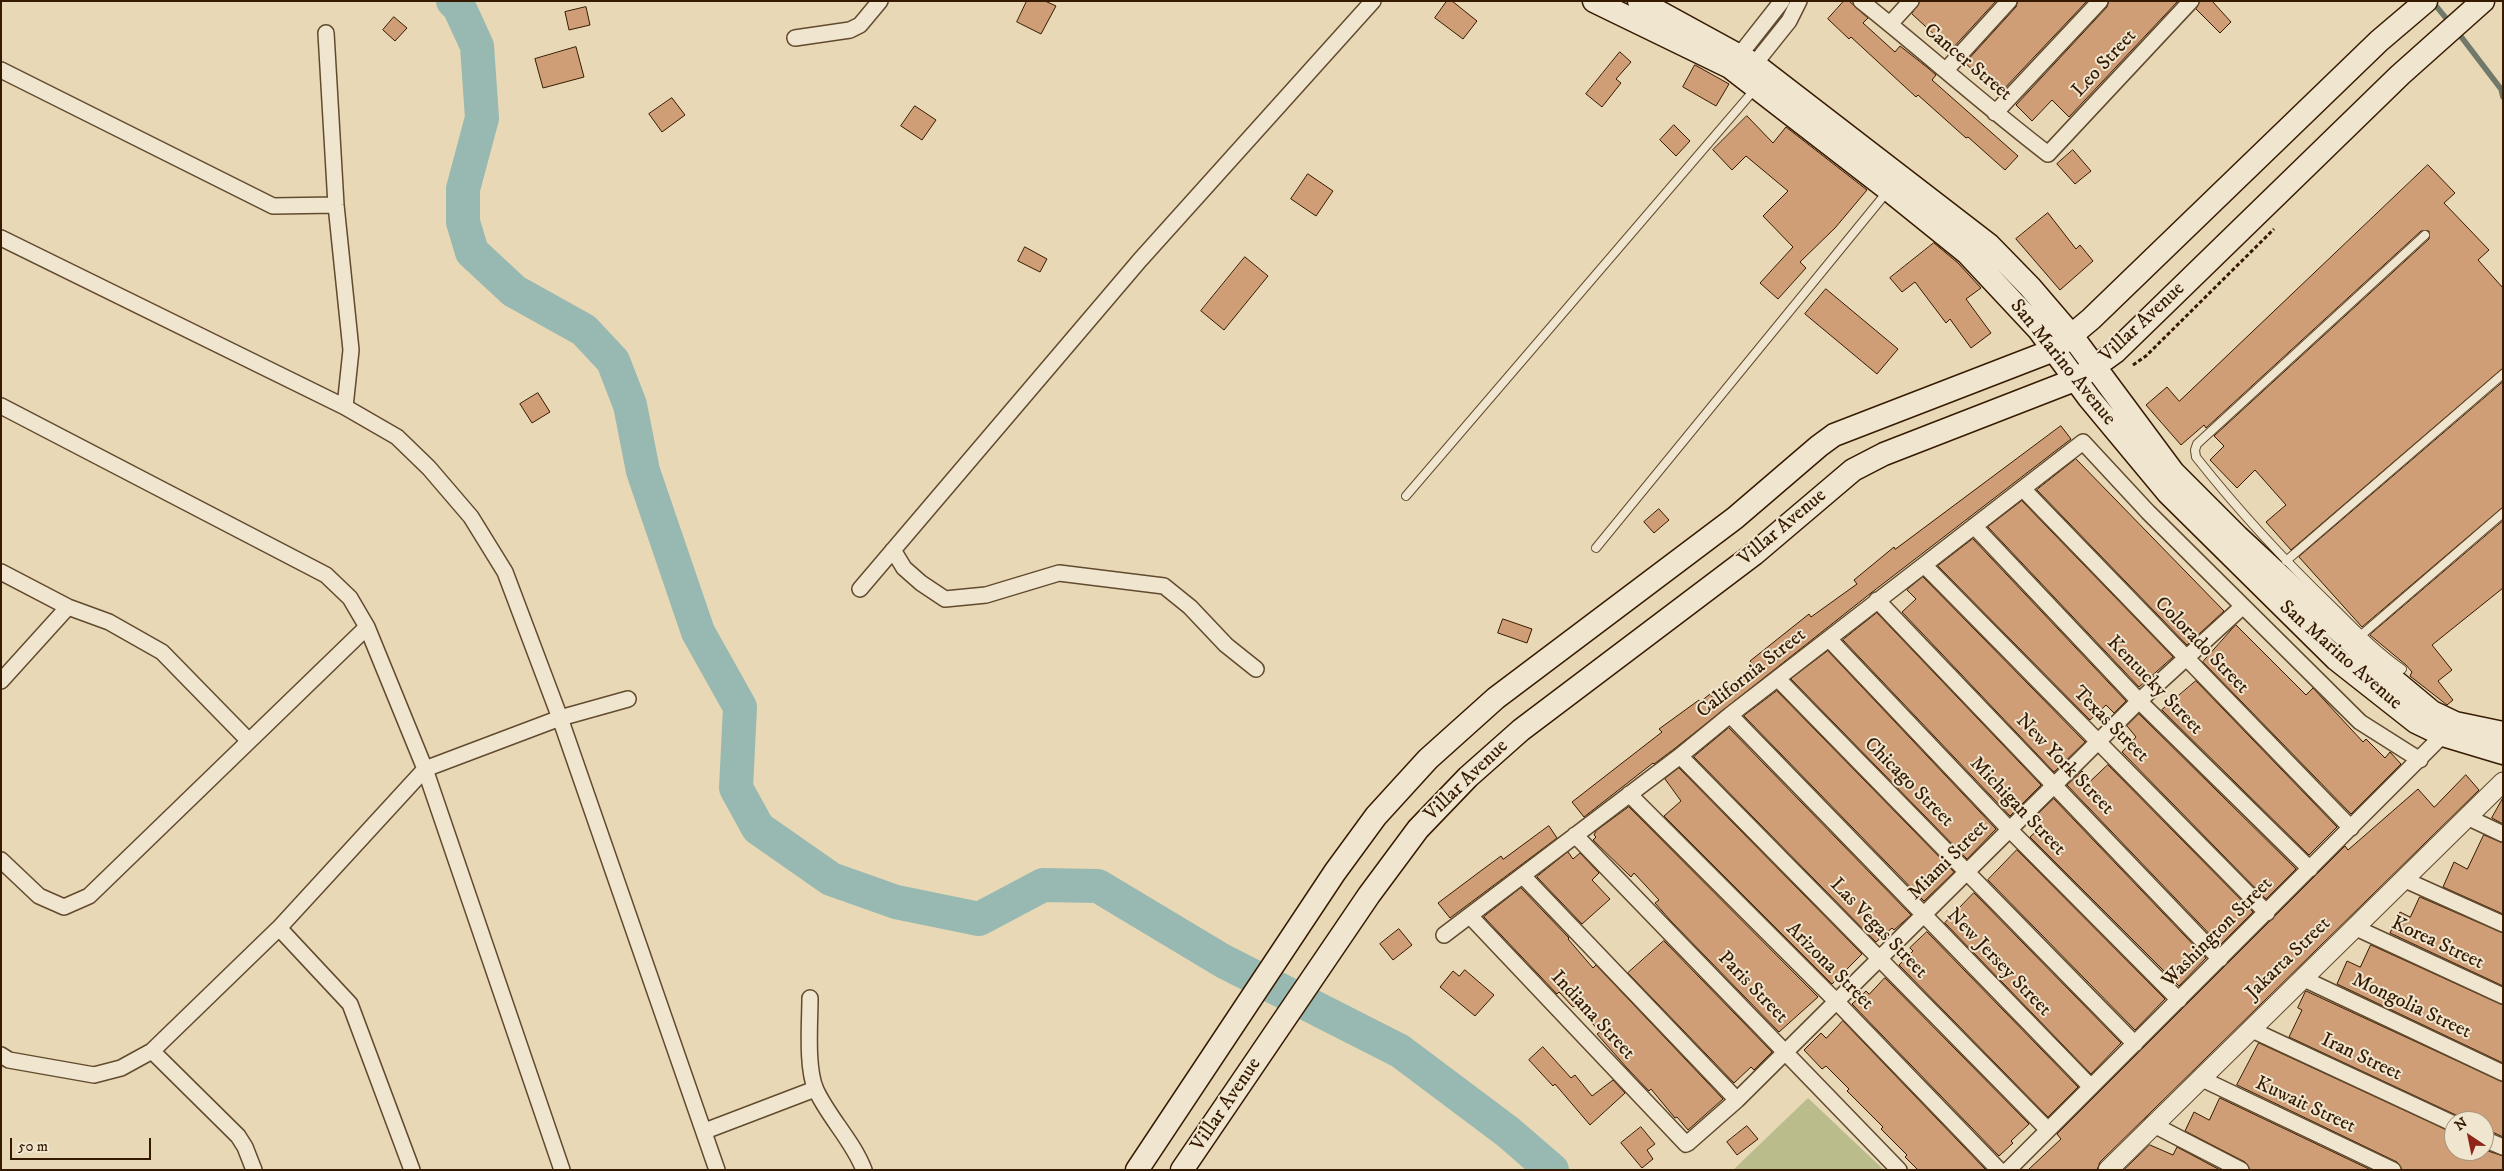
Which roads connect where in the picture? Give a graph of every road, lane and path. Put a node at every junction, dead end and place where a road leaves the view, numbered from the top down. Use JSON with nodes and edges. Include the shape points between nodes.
{"nodes":[{"id":1,"x":880,"y":1,"type":"edge"},
{"id":2,"x":1373,"y":1,"type":"edge"},
{"id":3,"x":1594,"y":1,"type":"edge"},
{"id":4,"x":1639,"y":1,"type":"edge"},
{"id":5,"x":1782,"y":1,"type":"edge"},
{"id":6,"x":1799,"y":1,"type":"edge"},
{"id":7,"x":1861,"y":1,"type":"edge"},
{"id":8,"x":1911,"y":1,"type":"edge"},
{"id":9,"x":2009,"y":1,"type":"edge"},
{"id":10,"x":2100,"y":1,"type":"edge"},
{"id":11,"x":2190,"y":1,"type":"edge"},
{"id":12,"x":2426,"y":1,"type":"edge"},
{"id":13,"x":2483,"y":1,"type":"edge"},
{"id":14,"x":1890,"y":24,"type":"junction"},
{"id":15,"x":326,"y":33,"type":"dead end"},
{"id":16,"x":795,"y":38,"type":"dead end"},
{"id":17,"x":1,"y":70,"type":"edge"},
{"id":18,"x":1744,"y":70,"type":"junction"},
{"id":19,"x":1946,"y":70,"type":"junction"},
{"id":20,"x":1995,"y":113,"type":"junction"},
{"id":21,"x":2048,"y":154,"type":"joint"},
{"id":22,"x":1894,"y":183,"type":"junction"},
{"id":23,"x":336,"y":205,"type":"junction"},
{"id":24,"x":2275,"y":228,"type":"dead end"},
{"id":25,"x":2425,"y":235,"type":"dead end"},
{"id":26,"x":1,"y":238,"type":"edge"},
{"id":27,"x":2072,"y":336,"type":"junction"},
{"id":28,"x":2054,"y":350,"type":"junction"},
{"id":29,"x":2129,"y":368,"type":"dead end"},
{"id":30,"x":2086,"y":373,"type":"junction"},
{"id":31,"x":2503,"y":374,"type":"edge"},
{"id":32,"x":1,"y":406,"type":"edge"},
{"id":33,"x":345,"y":408,"type":"junction"},
{"id":34,"x":2024,"y":490,"type":"junction"},
{"id":35,"x":1406,"y":496,"type":"dead end"},
{"id":36,"x":2503,"y":512,"type":"edge"},
{"id":37,"x":1974,"y":526,"type":"junction"},
{"id":38,"x":1596,"y":548,"type":"dead end"},
{"id":39,"x":893,"y":550,"type":"junction"},
{"id":40,"x":1925,"y":566,"type":"junction"},
{"id":41,"x":1,"y":572,"type":"edge"},
{"id":42,"x":2274,"y":573,"type":"junction"},
{"id":43,"x":860,"y":589,"type":"dead end"},
{"id":44,"x":1878,"y":600,"type":"junction"},
{"id":45,"x":68,"y":607,"type":"junction"},
{"id":46,"x":2242,"y":608,"type":"junction"},
{"id":47,"x":367,"y":627,"type":"junction"},
{"id":48,"x":1828,"y":639,"type":"junction"},
{"id":49,"x":2357,"y":639,"type":"junction"},
{"id":50,"x":2186,"y":659,"type":"junction"},
{"id":51,"x":1256,"y":669,"type":"dead end"},
{"id":52,"x":2402,"y":669,"type":"dead end"},
{"id":53,"x":1778,"y":679,"type":"junction"},
{"id":54,"x":1,"y":681,"type":"edge"},
{"id":55,"x":628,"y":699,"type":"dead end"},
{"id":56,"x":2139,"y":701,"type":"junction"},
{"id":57,"x":1730,"y":714,"type":"junction"},
{"id":58,"x":560,"y":718,"type":"junction"},
{"id":59,"x":2449,"y":729,"type":"junction"},
{"id":60,"x":2503,"y":733,"type":"edge"},
{"id":61,"x":249,"y":741,"type":"junction"},
{"id":62,"x":2098,"y":742,"type":"junction"},
{"id":63,"x":2503,"y":753,"type":"edge"},
{"id":64,"x":1680,"y":756,"type":"junction"},
{"id":65,"x":2420,"y":760,"type":"junction"},
{"id":66,"x":426,"y":769,"type":"junction"},
{"id":67,"x":2503,"y":782,"type":"edge"},
{"id":68,"x":2055,"y":784,"type":"junction"},
{"id":69,"x":1629,"y":794,"type":"junction"},
{"id":70,"x":2467,"y":817,"type":"junction"},
{"id":71,"x":2351,"y":828,"type":"junction"},
{"id":72,"x":2010,"y":830,"type":"junction"},
{"id":73,"x":2503,"y":834,"type":"edge"},
{"id":74,"x":1575,"y":835,"type":"junction"},
{"id":75,"x":1,"y":860,"type":"edge"},
{"id":76,"x":2310,"y":869,"type":"junction"},
{"id":77,"x":1968,"y":871,"type":"junction"},
{"id":78,"x":1524,"y":876,"type":"junction"},
{"id":79,"x":2403,"y":879,"type":"junction"},
{"id":80,"x":2266,"y":913,"type":"junction"},
{"id":81,"x":1924,"y":915,"type":"junction"},
{"id":82,"x":1470,"y":916,"type":"junction"},
{"id":83,"x":2503,"y":924,"type":"edge"},
{"id":84,"x":2354,"y":927,"type":"junction"},
{"id":85,"x":279,"y":928,"type":"junction"},
{"id":86,"x":1444,"y":935,"type":"dead end"},
{"id":87,"x":1879,"y":959,"type":"junction"},
{"id":88,"x":2220,"y":959,"type":"junction"},
{"id":89,"x":2302,"y":978,"type":"junction"},
{"id":90,"x":2503,"y":996,"type":"edge"},
{"id":91,"x":810,"y":998,"type":"dead end"},
{"id":92,"x":2179,"y":1000,"type":"junction"},
{"id":93,"x":1836,"y":1001,"type":"junction"},
{"id":94,"x":2250,"y":1029,"type":"junction"},
{"id":95,"x":2135,"y":1044,"type":"junction"},
{"id":96,"x":152,"y":1051,"type":"junction"},
{"id":97,"x":1786,"y":1052,"type":"junction"},
{"id":98,"x":1,"y":1055,"type":"edge"},
{"id":99,"x":2503,"y":1073,"type":"edge"},
{"id":100,"x":2200,"y":1078,"type":"junction"},
{"id":101,"x":2091,"y":1087,"type":"junction"},
{"id":102,"x":815,"y":1089,"type":"junction"},
{"id":103,"x":1738,"y":1100,"type":"junction"},
{"id":104,"x":2444,"y":1119,"type":"edge"},
{"id":105,"x":2152,"y":1124,"type":"junction"},
{"id":106,"x":2048,"y":1130,"type":"junction"},
{"id":107,"x":705,"y":1131,"type":"junction"},
{"id":108,"x":1686,"y":1144,"type":"joint"},
{"id":109,"x":254,"y":1170,"type":"edge"},
{"id":110,"x":412,"y":1170,"type":"edge"},
{"id":111,"x":562,"y":1170,"type":"edge"},
{"id":112,"x":717,"y":1170,"type":"edge"},
{"id":113,"x":864,"y":1170,"type":"edge"},
{"id":114,"x":1136,"y":1170,"type":"edge"},
{"id":115,"x":1182,"y":1170,"type":"edge"},
{"id":116,"x":1900,"y":1170,"type":"edge"},
{"id":117,"x":1999,"y":1170,"type":"edge"},
{"id":118,"x":2008,"y":1170,"type":"edge"},
{"id":119,"x":2108,"y":1170,"type":"edge"},
{"id":120,"x":2241,"y":1170,"type":"edge"},
{"id":121,"x":2393,"y":1170,"type":"edge"}],
"edges":[{"from":1,"to":16,"type":"street","via":[[857,27]]},
{"from":2,"to":39,"type":"street","via":[[1140,260]]},
{"from":3,"to":18,"type":"main road","name":"San Marino Avenue"},
{"from":4,"to":18,"type":"main road","name":"San Marino Avenue"},
{"from":5,"to":18,"type":"street"},
{"from":6,"to":18,"type":"street","via":[[1789,21]]},
{"from":7,"to":14,"type":"street","name":"Cancer Street"},
{"from":8,"to":14,"type":"street"},
{"from":9,"to":19,"type":"street"},
{"from":10,"to":20,"type":"street"},
{"from":11,"to":21,"type":"street","name":"Leo Street"},
{"from":12,"to":27,"type":"main road","name":"Villar Avenue","via":[[2379,41]]},
{"from":13,"to":30,"type":"main road","name":"Villar Avenue","via":[[2400,74],[2115,352]]},
{"from":14,"to":19,"type":"street","name":"Cancer Street"},
{"from":15,"to":23,"type":"street"},
{"from":17,"to":23,"type":"street","via":[[273,206]]},
{"from":18,"to":22,"type":"main road","name":"San Marino Avenue"},
{"from":18,"to":35,"type":"lane"},
{"from":19,"to":20,"type":"street","name":"Cancer Street"},
{"from":20,"to":21,"type":"street","name":"Cancer Street"},
{"from":22,"to":27,"type":"main road","name":"San Marino Avenue","via":[[1989,245]]},
{"from":22,"to":28,"type":"main road","name":"San Marino Avenue","via":[[1967,253]]},
{"from":22,"to":38,"type":"lane"},
{"from":23,"to":33,"type":"street","via":[[351,350]]},
{"from":24,"to":29,"type":"path","via":[[2146,356]]},
{"from":25,"to":42,"type":"lane","via":[[2197,444],[2196,457]]},
{"from":26,"to":33,"type":"street"},
{"from":27,"to":28,"type":"main road","name":"Villar Avenue"},
{"from":27,"to":30,"type":"main road","name":"San Marino Avenue"},
{"from":28,"to":30,"type":"main road","name":"San Marino Avenue"},
{"from":28,"to":114,"type":"main road","name":"Villar Avenue","via":[[1834,435],[1735,518],[1496,698],[1428,759],[1376,816],[1335,872]]},
{"from":30,"to":42,"type":"main road","name":"San Marino Avenue","via":[[2089,398],[2168,493]]},
{"from":30,"to":115,"type":"main road","name":"Villar Avenue","via":[[1884,454],[1853,470],[1754,554],[1521,730],[1468,777],[1418,829],[1369,895]]},
{"from":31,"to":42,"type":"lane"},
{"from":32,"to":47,"type":"street","via":[[326,575],[350,598]]},
{"from":33,"to":58,"type":"street","via":[[397,437],[471,517],[505,572]]},
{"from":34,"to":37,"type":"street","name":"California Street"},
{"from":34,"to":46,"type":"street","name":"California Street","via":[[2083,442]]},
{"from":34,"to":50,"type":"street","name":"Colorado Street"},
{"from":36,"to":49,"type":"lane"},
{"from":37,"to":40,"type":"street","name":"California Street"},
{"from":37,"to":56,"type":"street","name":"Kentucky Street"},
{"from":39,"to":43,"type":"street"},
{"from":39,"to":51,"type":"street","via":[[904,568],[945,599],[986,595],[1059,574],[1164,586]]},
{"from":40,"to":44,"type":"street","name":"California Street"},
{"from":40,"to":62,"type":"street","name":"Texas Street"},
{"from":41,"to":45,"type":"street"},
{"from":42,"to":49,"type":"main road","name":"San Marino Avenue"},
{"from":42,"to":59,"type":"main road","name":"San Marino Avenue","via":[[2336,659],[2416,722]]},
{"from":44,"to":48,"type":"street","name":"California Street"},
{"from":44,"to":68,"type":"street","name":"New York Street"},
{"from":45,"to":54,"type":"street"},
{"from":45,"to":61,"type":"street","via":[[109,622],[162,652]]},
{"from":46,"to":50,"type":"street","name":"Miami Street"},
{"from":46,"to":65,"type":"street","via":[[2360,722]]},
{"from":47,"to":61,"type":"street"},
{"from":47,"to":66,"type":"street"},
{"from":48,"to":53,"type":"street","name":"California Street"},
{"from":48,"to":72,"type":"street","name":"Michigan Street"},
{"from":49,"to":52,"type":"lane"},
{"from":49,"to":59,"type":"main road","name":"San Marino Avenue"},
{"from":50,"to":56,"type":"street","name":"Miami Street"},
{"from":50,"to":71,"type":"street","name":"Colorado Street"},
{"from":53,"to":57,"type":"street","name":"California Street"},
{"from":53,"to":77,"type":"street","name":"Chicago Street"},
{"from":55,"to":58,"type":"street"},
{"from":56,"to":62,"type":"street","name":"Miami Street"},
{"from":56,"to":76,"type":"street","name":"Kentucky Street"},
{"from":57,"to":64,"type":"street","name":"California Street"},
{"from":57,"to":81,"type":"street","name":"New Jersey Street"},
{"from":58,"to":66,"type":"street"},
{"from":58,"to":107,"type":"street"},
{"from":59,"to":60,"type":"main road","name":"San Marino Avenue"},
{"from":59,"to":63,"type":"main road","name":"San Marino Avenue"},
{"from":59,"to":65,"type":"street","name":"Washington Street"},
{"from":61,"to":75,"type":"street","via":[[88,896],[64,907],[39,896]]},
{"from":62,"to":68,"type":"street","name":"Miami Street"},
{"from":62,"to":80,"type":"street","name":"Texas Street"},
{"from":64,"to":69,"type":"street","name":"California Street"},
{"from":64,"to":87,"type":"street","name":"Las Vegas Street"},
{"from":65,"to":71,"type":"street","name":"Washington Street"},
{"from":66,"to":85,"type":"street"},
{"from":66,"to":111,"type":"street"},
{"from":67,"to":70,"type":"street","name":"Jakarta Street"},
{"from":68,"to":72,"type":"street","name":"Miami Street"},
{"from":68,"to":88,"type":"street","name":"New York Street"},
{"from":69,"to":74,"type":"street","name":"California Street"},
{"from":69,"to":93,"type":"street","name":"Arizona Street"},
{"from":70,"to":73,"type":"street"},
{"from":70,"to":79,"type":"street","name":"Jakarta Street"},
{"from":71,"to":76,"type":"street","name":"Washington Street"},
{"from":72,"to":77,"type":"street","name":"Miami Street"},
{"from":72,"to":92,"type":"street","name":"Michigan Street"},
{"from":74,"to":78,"type":"street","name":"California Street"},
{"from":74,"to":97,"type":"street","name":"Paris Street"},
{"from":76,"to":80,"type":"street","name":"Washington Street"},
{"from":77,"to":81,"type":"street","name":"Miami Street"},
{"from":77,"to":95,"type":"street","name":"Chicago Street"},
{"from":78,"to":82,"type":"street","name":"California Street"},
{"from":78,"to":103,"type":"street"},
{"from":79,"to":83,"type":"street"},
{"from":79,"to":84,"type":"street","name":"Jakarta Street"},
{"from":80,"to":88,"type":"street","name":"Washington Street"},
{"from":81,"to":87,"type":"street","name":"Miami Street"},
{"from":81,"to":101,"type":"street","name":"New Jersey Street"},
{"from":82,"to":86,"type":"street","name":"California Street"},
{"from":82,"to":108,"type":"street","name":"Indiana Street"},
{"from":84,"to":89,"type":"street","name":"Jakarta Street"},
{"from":84,"to":90,"type":"street","name":"Korea Street"},
{"from":85,"to":96,"type":"street"},
{"from":85,"to":110,"type":"street","via":[[350,1004]]},
{"from":87,"to":93,"type":"street","name":"Miami Street"},
{"from":87,"to":106,"type":"street","name":"Las Vegas Street"},
{"from":88,"to":92,"type":"street","name":"Washington Street"},
{"from":89,"to":94,"type":"street","name":"Jakarta Street"},
{"from":89,"to":99,"type":"street","name":"Mongolia Street"},
{"from":91,"to":102,"type":"street","via":[[809,1051]]},
{"from":92,"to":95,"type":"street","name":"Washington Street"},
{"from":93,"to":97,"type":"street","name":"Miami Street"},
{"from":93,"to":117,"type":"street","name":"Arizona Street"},
{"from":94,"to":100,"type":"street","name":"Jakarta Street"},
{"from":94,"to":104,"type":"street","name":"Iran Street"},
{"from":95,"to":101,"type":"street","name":"Washington Street"},
{"from":96,"to":98,"type":"street","via":[[121,1068],[94,1075],[9,1060]]},
{"from":96,"to":109,"type":"street","via":[[238,1136]]},
{"from":97,"to":103,"type":"street","name":"Miami Street"},
{"from":97,"to":116,"type":"street","name":"Paris Street"},
{"from":100,"to":105,"type":"street","name":"Jakarta Street"},
{"from":100,"to":121,"type":"street","name":"Kuwait Street"},
{"from":101,"to":106,"type":"street","name":"Washington Street"},
{"from":102,"to":107,"type":"street"},
{"from":102,"to":113,"type":"street","via":[[859,1156]]},
{"from":103,"to":108,"type":"street","name":"Miami Street"},
{"from":105,"to":119,"type":"street","name":"Jakarta Street"},
{"from":105,"to":120,"type":"street"},
{"from":106,"to":118,"type":"street","name":"Washington Street"},
{"from":107,"to":112,"type":"street"}]}
